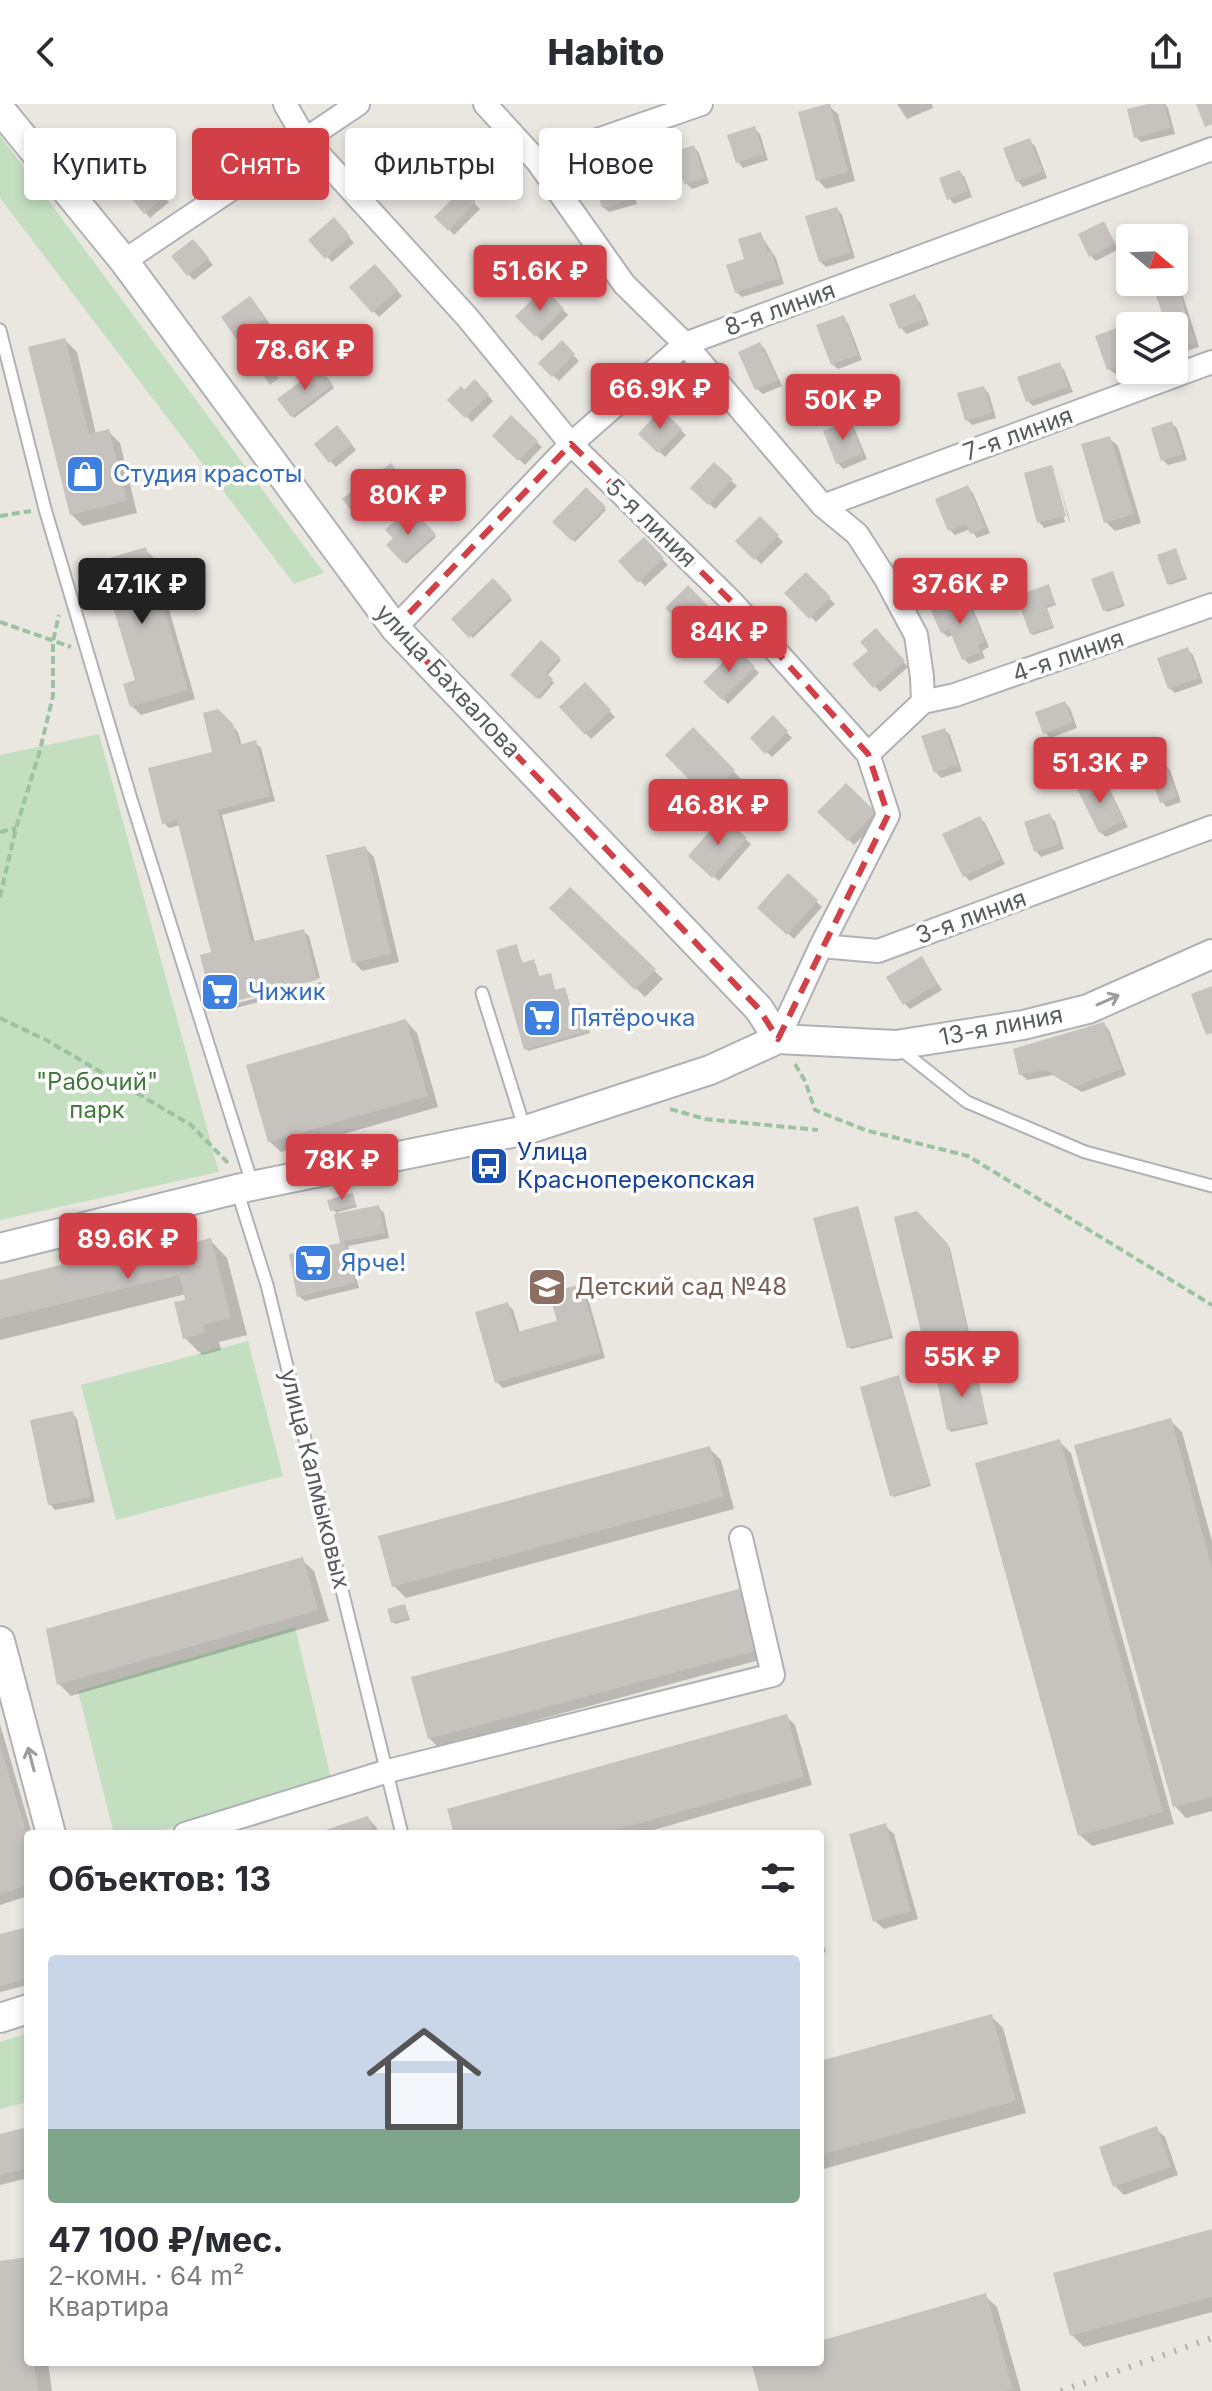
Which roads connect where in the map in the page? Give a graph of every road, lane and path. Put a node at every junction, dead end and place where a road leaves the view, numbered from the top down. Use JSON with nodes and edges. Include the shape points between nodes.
{"nodes":[{"id":1,"x":285,"y":104,"type":"edge"},
{"id":2,"x":358,"y":104,"type":"edge"},
{"id":3,"x":485,"y":104,"type":"edge"},
{"id":4,"x":701,"y":104,"type":"edge"},
{"id":5,"x":0,"y":109,"type":"edge"},
{"id":6,"x":299,"y":128,"type":"edge"},
{"id":7,"x":322,"y":128,"type":"edge"},
{"id":8,"x":1212,"y":149,"type":"edge"},
{"id":9,"x":537,"y":161,"type":"junction"},
{"id":10,"x":329,"y":165,"type":"edge"},
{"id":11,"x":214,"y":200,"type":"edge"},
{"id":12,"x":124,"y":261,"type":"junction"},
{"id":13,"x":0,"y":330,"type":"edge"},
{"id":14,"x":685,"y":344,"type":"junction"},
{"id":15,"x":1212,"y":362,"type":"edge"},
{"id":16,"x":571,"y":444,"type":"junction"},
{"id":17,"x":823,"y":506,"type":"junction"},
{"id":18,"x":45,"y":509,"type":"junction"},
{"id":19,"x":0,"y":516,"type":"edge"},
{"id":20,"x":71,"y":592,"type":"junction"},
{"id":21,"x":1212,"y":605,"type":"edge"},
{"id":22,"x":0,"y":622,"type":"edge"},
{"id":23,"x":395,"y":628,"type":"junction"},
{"id":24,"x":53,"y":641,"type":"junction"},
{"id":25,"x":89,"y":653,"type":"junction"},
{"id":26,"x":923,"y":702,"type":"junction"},
{"id":27,"x":868,"y":754,"type":"junction"},
{"id":28,"x":1212,"y":827,"type":"edge"},
{"id":29,"x":16,"y":828,"type":"junction"},
{"id":30,"x":0,"y":832,"type":"edge"},
{"id":31,"x":0,"y":897,"type":"edge"},
{"id":32,"x":821,"y":946,"type":"junction"},
{"id":33,"x":1212,"y":954,"type":"edge"},
{"id":34,"x":482,"y":993,"type":"dead end"},
{"id":35,"x":0,"y":1018,"type":"edge"},
{"id":36,"x":778,"y":1039,"type":"junction"},
{"id":37,"x":896,"y":1045,"type":"junction"},
{"id":38,"x":628,"y":1097,"type":"junction"},
{"id":39,"x":526,"y":1130,"type":"junction"},
{"id":40,"x":818,"y":1130,"type":"dead end"},
{"id":41,"x":1212,"y":1186,"type":"edge"},
{"id":42,"x":245,"y":1189,"type":"junction"},
{"id":43,"x":0,"y":1248,"type":"edge"},
{"id":44,"x":1212,"y":1305,"type":"edge"},
{"id":45,"x":741,"y":1538,"type":"dead end"},
{"id":46,"x":0,"y":1641,"type":"edge"},
{"id":47,"x":388,"y":1771,"type":"junction"},
{"id":48,"x":50,"y":1830,"type":"edge"},
{"id":49,"x":198,"y":1830,"type":"edge"},
{"id":50,"x":401,"y":1830,"type":"edge"},
{"id":51,"x":24,"y":2010,"type":"edge"},
{"id":52,"x":0,"y":2018,"type":"edge"}],
"edges":[{"from":1,"to":6,"type":"street","name":"5-я линия"},
{"from":2,"to":7,"type":"street"},
{"from":3,"to":9,"type":"street"},
{"from":4,"to":9,"type":"street"},
{"from":5,"to":12,"type":"street","name":"улица Бахвалова"},
{"from":8,"to":14,"type":"street","name":"8-я линия"},
{"from":9,"to":14,"type":"street","via":[[624,284]]},
{"from":10,"to":16,"type":"street","name":"5-я линия","via":[[467,317]]},
{"from":11,"to":12,"type":"street"},
{"from":12,"to":23,"type":"street","name":"улица Бахвалова"},
{"from":13,"to":18,"type":"lane","name":"улица Калмыковых"},
{"from":14,"to":16,"type":"street","name":"8-я линия"},
{"from":14,"to":17,"type":"street"},
{"from":15,"to":17,"type":"street","name":"7-я линия"},
{"from":16,"to":23,"type":"street","name":"8-я линия"},
{"from":16,"to":27,"type":"street","name":"5-я линия","via":[[732,602]]},
{"from":17,"to":26,"type":"street","via":[[857,534],[916,635]]},
{"from":18,"to":19,"type":"path"},
{"from":18,"to":20,"type":"lane","name":"улица Калмыковых"},
{"from":20,"to":24,"type":"path"},
{"from":20,"to":25,"type":"lane","name":"улица Калмыковых"},
{"from":21,"to":26,"type":"street","name":"4-я линия"},
{"from":22,"to":24,"type":"path"},
{"from":23,"to":36,"type":"street","name":"улица Бахвалова","via":[[759,1009]]},
{"from":24,"to":25,"type":"path"},
{"from":24,"to":29,"type":"path","via":[[53,696]]},
{"from":25,"to":42,"type":"lane","name":"улица Калмыковых"},
{"from":26,"to":27,"type":"street"},
{"from":27,"to":32,"type":"street","via":[[888,815]]},
{"from":28,"to":32,"type":"street","name":"3-я линия","via":[[878,951]]},
{"from":29,"to":30,"type":"path"},
{"from":29,"to":31,"type":"path"},
{"from":32,"to":36,"type":"street"},
{"from":37,"to":33,"type":"street","name":"13-я линия","one_way":true,"via":[[1088,1009]]},
{"from":34,"to":39,"type":"lane"},
{"from":35,"to":42,"type":"path","via":[[191,1125]]},
{"from":36,"to":37,"type":"street","name":"13-я линия"},
{"from":36,"to":38,"type":"street","via":[[710,1070]]},
{"from":36,"to":44,"type":"path","via":[[805,1081],[815,1110],[865,1130],[968,1156]]},
{"from":37,"to":41,"type":"lane","via":[[967,1102],[1085,1152]]},
{"from":38,"to":39,"type":"street"},
{"from":38,"to":40,"type":"path","via":[[705,1119]]},
{"from":39,"to":42,"type":"street"},
{"from":42,"to":43,"type":"street"},
{"from":42,"to":47,"type":"lane","name":"улица Калмыковых"},
{"from":45,"to":47,"type":"street","via":[[773,1675]]},
{"from":48,"to":46,"type":"street","one_way":true},
{"from":47,"to":49,"type":"street"},
{"from":47,"to":50,"type":"lane","name":"улица Калмыковых"},
{"from":51,"to":52,"type":"street"}]}
